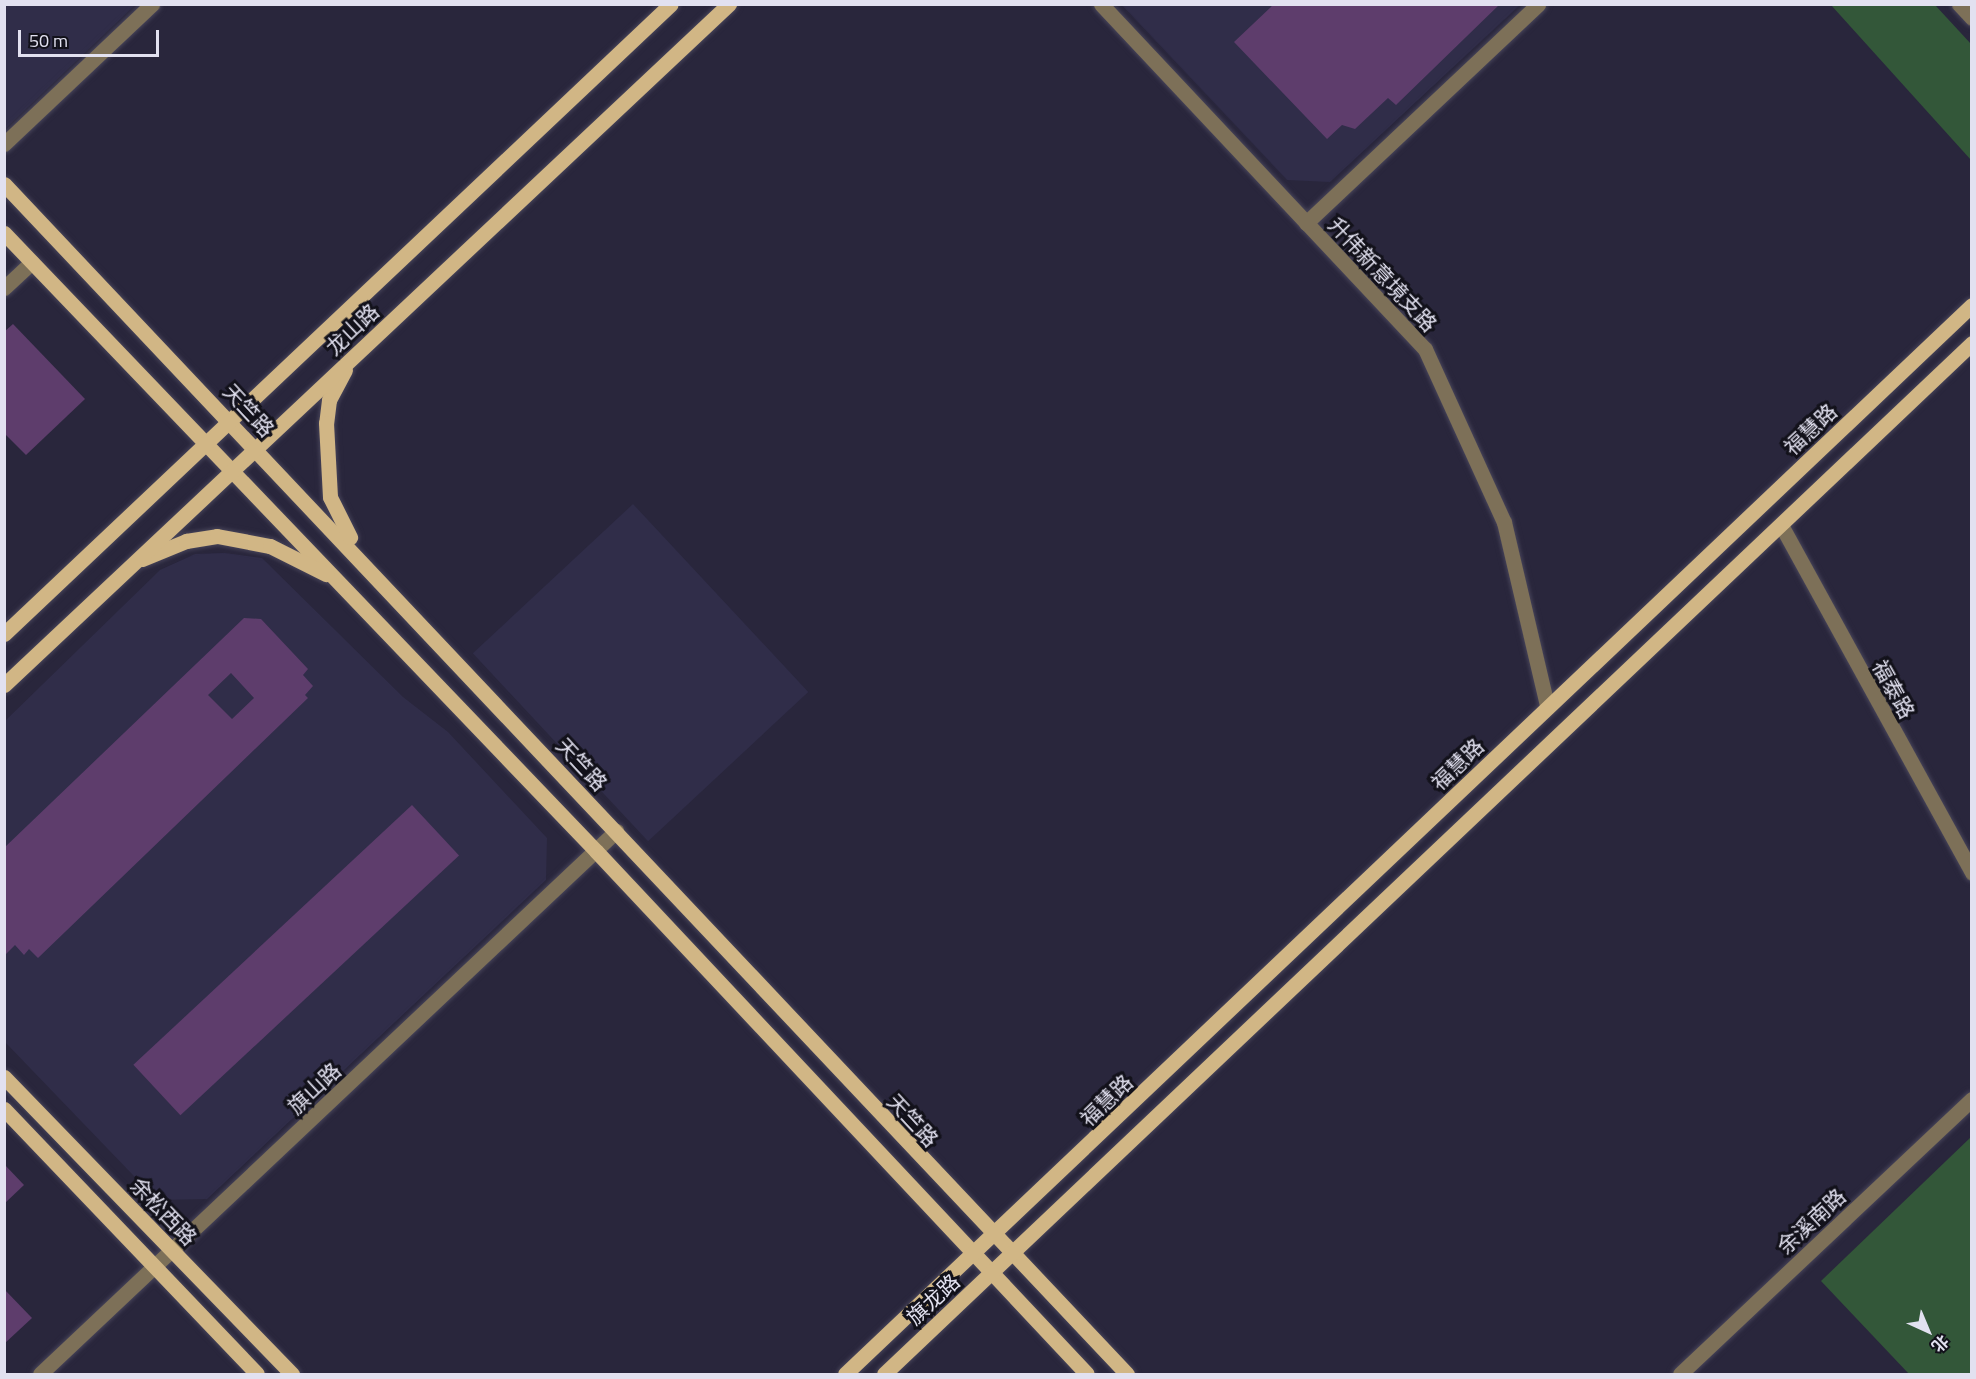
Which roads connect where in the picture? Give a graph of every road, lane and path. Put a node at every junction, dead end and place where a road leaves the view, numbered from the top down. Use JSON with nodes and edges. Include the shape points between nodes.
{"nodes":[{"id":1,"x":152,"y":4,"type":"edge"},
{"id":2,"x":671,"y":4,"type":"edge"},
{"id":3,"x":729,"y":4,"type":"edge"},
{"id":4,"x":1101,"y":4,"type":"edge"},
{"id":5,"x":1538,"y":4,"type":"edge"},
{"id":6,"x":1959,"y":4,"type":"edge"},
{"id":7,"x":1971,"y":18,"type":"edge"},
{"id":8,"x":4,"y":144,"type":"edge"},
{"id":9,"x":4,"y":184,"type":"edge"},
{"id":10,"x":1306,"y":223,"type":"junction"},
{"id":11,"x":4,"y":233,"type":"edge"},
{"id":12,"x":32,"y":262,"type":"junction"},
{"id":13,"x":4,"y":288,"type":"edge"},
{"id":14,"x":1971,"y":305,"type":"edge"},
{"id":15,"x":1971,"y":343,"type":"edge"},
{"id":16,"x":353,"y":357,"type":"junction"},
{"id":17,"x":231,"y":421,"type":"junction"},
{"id":18,"x":207,"y":443,"type":"junction"},
{"id":19,"x":255,"y":448,"type":"junction"},
{"id":20,"x":232,"y":469,"type":"junction"},
{"id":21,"x":1781,"y":525,"type":"junction"},
{"id":22,"x":134,"y":562,"type":"junction"},
{"id":23,"x":375,"y":575,"type":"junction"},
{"id":24,"x":337,"y":579,"type":"junction"},
{"id":25,"x":4,"y":634,"type":"edge"},
{"id":26,"x":4,"y":684,"type":"edge"},
{"id":27,"x":1547,"y":706,"type":"junction"},
{"id":28,"x":616,"y":831,"type":"junction"},
{"id":29,"x":596,"y":851,"type":"junction"},
{"id":30,"x":1971,"y":873,"type":"edge"},
{"id":31,"x":4,"y":1077,"type":"edge"},
{"id":32,"x":1971,"y":1099,"type":"edge"},
{"id":33,"x":4,"y":1109,"type":"edge"},
{"id":34,"x":993,"y":1237,"type":"junction"},
{"id":35,"x":173,"y":1250,"type":"junction"},
{"id":36,"x":974,"y":1255,"type":"junction"},
{"id":37,"x":1011,"y":1255,"type":"junction"},
{"id":38,"x":154,"y":1268,"type":"junction"},
{"id":39,"x":991,"y":1274,"type":"junction"},
{"id":40,"x":40,"y":1374,"type":"edge"},
{"id":41,"x":257,"y":1374,"type":"edge"},
{"id":42,"x":292,"y":1374,"type":"edge"},
{"id":43,"x":845,"y":1374,"type":"edge"},
{"id":44,"x":884,"y":1374,"type":"edge"},
{"id":45,"x":1087,"y":1374,"type":"edge"},
{"id":46,"x":1126,"y":1374,"type":"edge"},
{"id":47,"x":1680,"y":1374,"type":"edge"}],
"edges":[{"from":1,"to":8,"type":"street"},
{"from":2,"to":17,"type":"main road","name":"龙山路"},
{"from":3,"to":16,"type":"main road","name":"龙山路"},
{"from":4,"to":10,"type":"street","name":"升伟新意境支路"},
{"from":5,"to":10,"type":"street"},
{"from":6,"to":7,"type":"street"},
{"from":9,"to":17,"type":"main road","name":"天竺路"},
{"from":10,"to":27,"type":"street","name":"升伟新意境支路","via":[[1425,349],[1504,522]]},
{"from":11,"to":12,"type":"main road"},
{"from":12,"to":13,"type":"street"},
{"from":12,"to":18,"type":"main road"},
{"from":14,"to":27,"type":"main road","name":"福慧路"},
{"from":15,"to":21,"type":"main road"},
{"from":16,"to":19,"type":"main road","name":"龙山路"},
{"from":16,"to":23,"type":"main road","via":[[329,400],[326,423],[330,497],[338,519]]},
{"from":17,"to":18,"type":"main road","name":"龙山路"},
{"from":17,"to":19,"type":"main road","name":"天竺路"},
{"from":18,"to":20,"type":"main road"},
{"from":18,"to":25,"type":"main road","name":"龙山路"},
{"from":19,"to":20,"type":"main road","name":"龙山路"},
{"from":19,"to":23,"type":"main road","name":"天竺路"},
{"from":20,"to":22,"type":"main road","name":"龙山路"},
{"from":20,"to":24,"type":"main road"},
{"from":21,"to":30,"type":"street","name":"福泰路"},
{"from":21,"to":37,"type":"main road"},
{"from":22,"to":24,"type":"main road","via":[[186,540],[217,536],[270,546]]},
{"from":22,"to":26,"type":"main road","name":"龙山路"},
{"from":23,"to":28,"type":"main road","name":"天竺路"},
{"from":24,"to":29,"type":"main road"},
{"from":27,"to":34,"type":"main road","name":"福慧路"},
{"from":28,"to":29,"type":"street","name":"旗山路"},
{"from":28,"to":34,"type":"main road","name":"天竺路"},
{"from":29,"to":35,"type":"street","name":"旗山路"},
{"from":29,"to":36,"type":"main road"},
{"from":31,"to":35,"type":"main road","name":"余松西路"},
{"from":32,"to":47,"type":"street","name":"余溪南路"},
{"from":33,"to":38,"type":"main road"},
{"from":34,"to":36,"type":"main road","name":"福慧路"},
{"from":34,"to":37,"type":"main road","name":"天竺路"},
{"from":35,"to":38,"type":"street","name":"旗山路"},
{"from":35,"to":42,"type":"main road","name":"余松西路"},
{"from":36,"to":39,"type":"main road"},
{"from":36,"to":43,"type":"main road","name":"福慧路"},
{"from":37,"to":39,"type":"main road","name":"旗龙路"},
{"from":37,"to":46,"type":"main road","name":"天竺路"},
{"from":38,"to":40,"type":"street","name":"旗山路"},
{"from":38,"to":41,"type":"main road"},
{"from":39,"to":44,"type":"main road","name":"旗龙路"},
{"from":39,"to":45,"type":"main road"}]}
